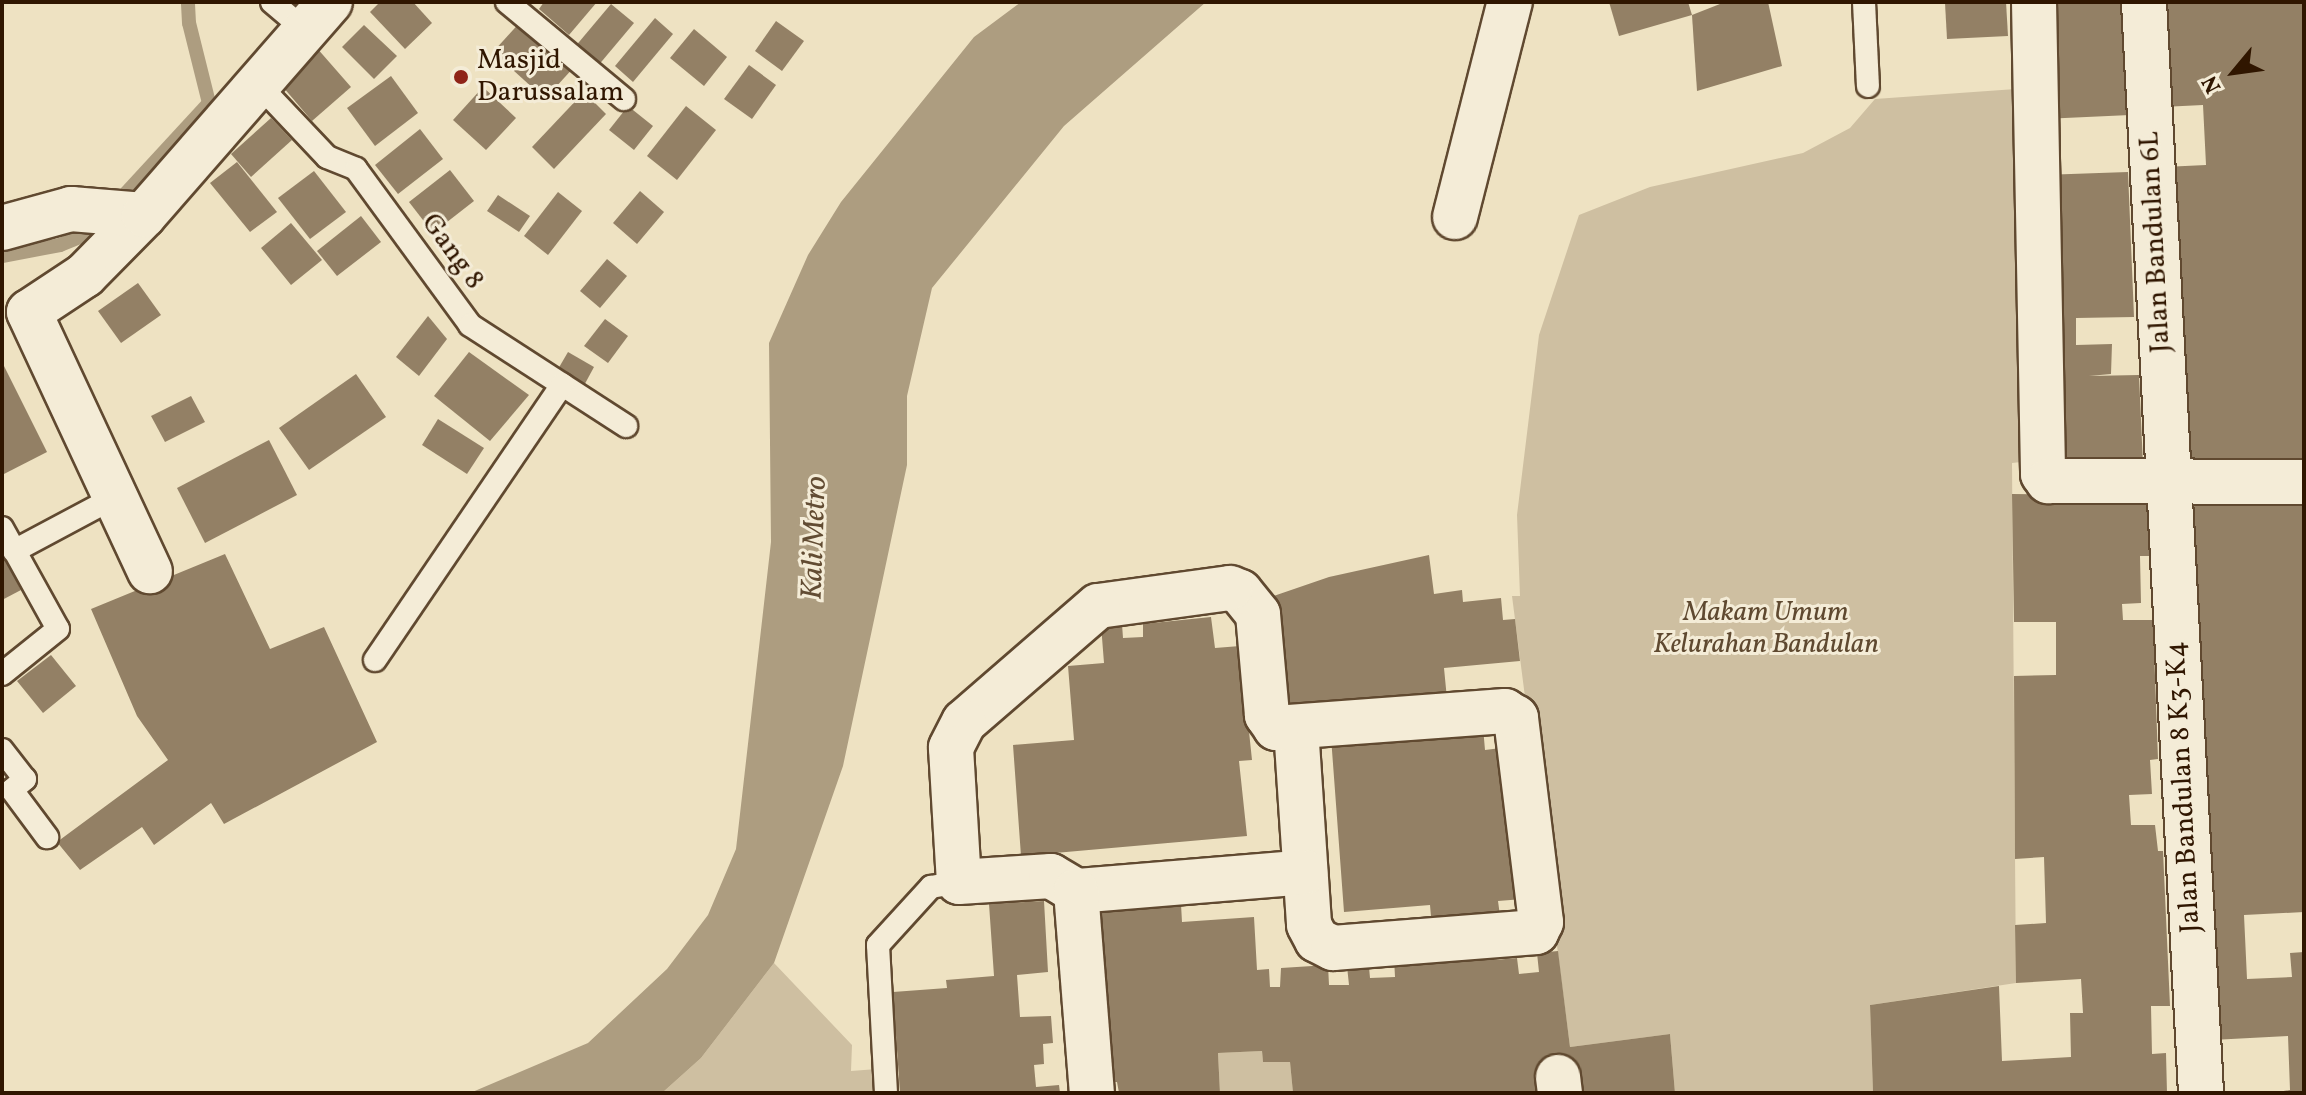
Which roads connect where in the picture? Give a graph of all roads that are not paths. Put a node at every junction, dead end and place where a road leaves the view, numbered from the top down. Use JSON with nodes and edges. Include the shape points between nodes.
{"nodes":[{"id":1,"x":272,"y":2,"type":"edge"},
{"id":2,"x":507,"y":2,"type":"edge"},
{"id":3,"x":1510,"y":2,"type":"edge"},
{"id":4,"x":1864,"y":2,"type":"edge"},
{"id":5,"x":2034,"y":2,"type":"edge"},
{"id":6,"x":2144,"y":2,"type":"edge"},
{"id":7,"x":317,"y":16,"type":"edge"},
{"id":8,"x":258,"y":84,"type":"junction"},
{"id":9,"x":1868,"y":86,"type":"dead end"},
{"id":10,"x":624,"y":99,"type":"dead end"},
{"id":11,"x":135,"y":214,"type":"junction"},
{"id":12,"x":1455,"y":217,"type":"dead end"},
{"id":13,"x":2,"y":228,"type":"edge"},
{"id":14,"x":562,"y":385,"type":"junction"},
{"id":15,"x":626,"y":426,"type":"dead end"},
{"id":16,"x":2167,"y":481,"type":"junction"},
{"id":17,"x":2304,"y":482,"type":"edge"},
{"id":18,"x":115,"y":497,"type":"junction"},
{"id":19,"x":2,"y":528,"type":"edge"},
{"id":20,"x":14,"y":551,"type":"junction"},
{"id":21,"x":150,"y":571,"type":"dead end"},
{"id":22,"x":375,"y":660,"type":"dead end"},
{"id":23,"x":2,"y":674,"type":"edge"},
{"id":24,"x":1296,"y":728,"type":"junction"},
{"id":25,"x":2,"y":750,"type":"edge"},
{"id":26,"x":47,"y":837,"type":"dead end"},
{"id":27,"x":1305,"y":872,"type":"junction"},
{"id":28,"x":959,"y":882,"type":"junction"},
{"id":29,"x":1076,"y":891,"type":"junction"},
{"id":30,"x":886,"y":1093,"type":"edge"},
{"id":31,"x":1092,"y":1093,"type":"edge"},
{"id":32,"x":2201,"y":1093,"type":"edge"}],
"edges":[{"from":1,"to":7,"type":"lane"},
{"from":2,"to":10,"type":"lane"},
{"from":3,"to":12,"type":"street"},
{"from":4,"to":9,"type":"lane"},
{"from":5,"to":16,"type":"street","via":[[2039,468],[2048,481]]},
{"from":6,"to":16,"type":"street","name":"Jalan Bandulan 6L"},
{"from":7,"to":8,"type":"street"},
{"from":8,"to":11,"type":"street"},
{"from":8,"to":14,"type":"lane","name":"Gang 8","via":[[327,157],[356,169],[464,320]]},
{"from":11,"to":13,"type":"street","via":[[75,210]]},
{"from":11,"to":18,"type":"street","via":[[85,275],[29,312]]},
{"from":14,"to":15,"type":"lane","name":"Gang 8"},
{"from":14,"to":22,"type":"lane"},
{"from":16,"to":17,"type":"street"},
{"from":16,"to":32,"type":"street","name":"Jalan Bandulan 8 K3-K4"},
{"from":18,"to":20,"type":"lane"},
{"from":18,"to":21,"type":"street"},
{"from":19,"to":20,"type":"lane"},
{"from":20,"to":23,"type":"lane","via":[[58,629]]},
{"from":24,"to":27,"type":"street"},
{"from":24,"to":27,"type":"street","via":[[1511,713],[1518,725],[1541,922],[1536,932],[1524,936],[1333,948],[1312,934]]},
{"from":24,"to":28,"type":"street","via":[[1276,728],[1267,715],[1258,614],[1240,592],[1230,588],[1098,606],[956,734],[951,748]]},
{"from":25,"to":26,"type":"lane","via":[[25,779],[12,790]]},
{"from":27,"to":29,"type":"street"},
{"from":28,"to":29,"type":"street","via":[[1051,876]]},
{"from":28,"to":30,"type":"lane","via":[[931,887],[878,945]]},
{"from":29,"to":31,"type":"street"}]}
